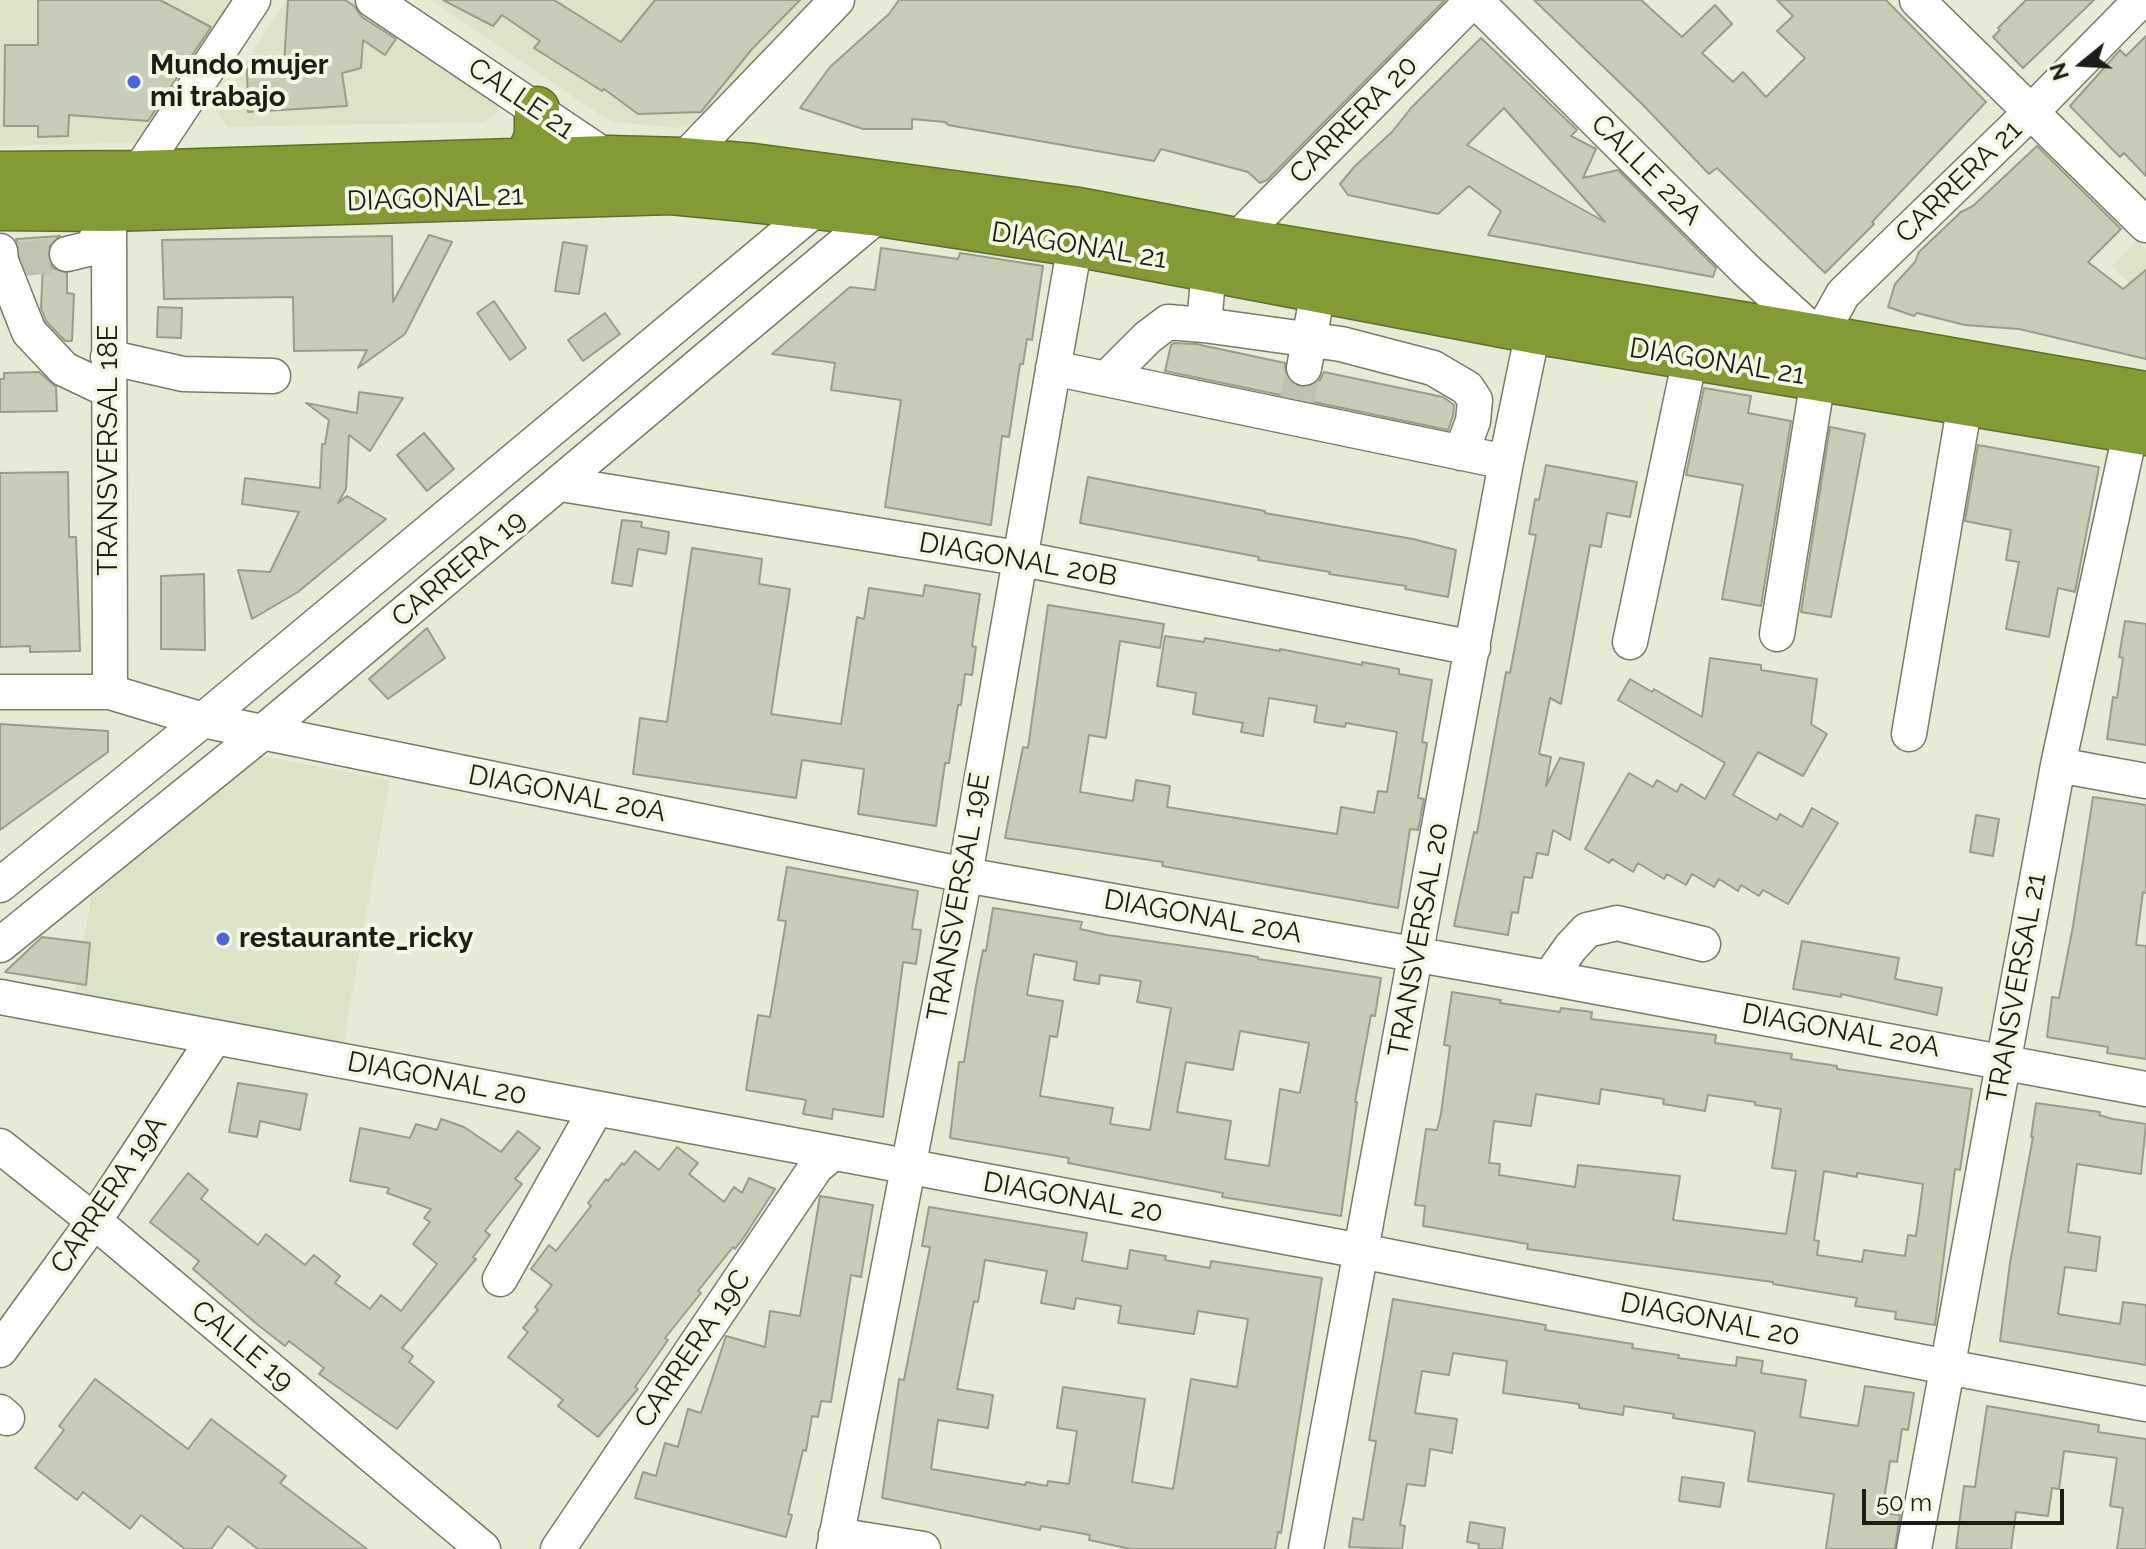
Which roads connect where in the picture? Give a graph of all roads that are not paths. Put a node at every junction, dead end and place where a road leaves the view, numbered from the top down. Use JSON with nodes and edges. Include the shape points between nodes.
{"nodes":[{"id":1,"x":253,"y":0,"type":"edge"},
{"id":2,"x":373,"y":0,"type":"edge"},
{"id":3,"x":837,"y":0,"type":"edge"},
{"id":4,"x":1474,"y":0,"type":"edge"},
{"id":5,"x":1917,"y":0,"type":"edge"},
{"id":6,"x":2141,"y":0,"type":"edge"},
{"id":7,"x":537,"y":109,"type":"junction"},
{"id":8,"x":2031,"y":112,"type":"junction"},
{"id":9,"x":608,"y":158,"type":"junction"},
{"id":10,"x":527,"y":160,"type":"junction"},
{"id":11,"x":138,"y":173,"type":"junction"},
{"id":12,"x":0,"y":174,"type":"edge"},
{"id":13,"x":677,"y":176,"type":"junction"},
{"id":14,"x":852,"y":179,"type":"junction"},
{"id":15,"x":895,"y":200,"type":"junction"},
{"id":16,"x":0,"y":208,"type":"edge"},
{"id":17,"x":109,"y":209,"type":"junction"},
{"id":18,"x":815,"y":209,"type":"junction"},
{"id":19,"x":2146,"y":225,"type":"edge"},
{"id":20,"x":1075,"y":244,"type":"junction"},
{"id":21,"x":67,"y":254,"type":"tunnel mouth"},
{"id":22,"x":1222,"y":254,"type":"junction"},
{"id":23,"x":6,"y":258,"type":"edge"},
{"id":24,"x":1318,"y":291,"type":"junction"},
{"id":25,"x":1204,"y":325,"type":"junction"},
{"id":26,"x":1533,"y":331,"type":"junction"},
{"id":27,"x":108,"y":357,"type":"junction"},
{"id":28,"x":1690,"y":358,"type":"junction"},
{"id":29,"x":1818,"y":358,"type":"junction"},
{"id":30,"x":1053,"y":368,"type":"junction"},
{"id":31,"x":273,"y":376,"type":"dead end"},
{"id":32,"x":1107,"y":378,"type":"junction"},
{"id":33,"x":1301,"y":381,"type":"junction"},
{"id":34,"x":108,"y":390,"type":"junction"},
{"id":35,"x":1965,"y":403,"type":"junction"},
{"id":36,"x":2141,"y":419,"type":"edge"},
{"id":37,"x":1461,"y":453,"type":"junction"},
{"id":38,"x":1506,"y":462,"type":"junction"},
{"id":39,"x":561,"y":484,"type":"junction"},
{"id":40,"x":1018,"y":558,"type":"junction"},
{"id":41,"x":1777,"y":634,"type":"dead end"},
{"id":42,"x":1630,"y":642,"type":"dead end"},
{"id":43,"x":1473,"y":648,"type":"junction"},
{"id":44,"x":0,"y":692,"type":"edge"},
{"id":45,"x":110,"y":692,"type":"junction"},
{"id":46,"x":203,"y":720,"type":"junction"},
{"id":47,"x":263,"y":732,"type":"junction"},
{"id":48,"x":1909,"y":734,"type":"dead end"},
{"id":49,"x":2058,"y":765,"type":"junction"},
{"id":50,"x":2146,"y":781,"type":"edge"},
{"id":51,"x":965,"y":875,"type":"junction"},
{"id":52,"x":0,"y":885,"type":"edge"},
{"id":53,"x":1703,"y":944,"type":"dead end"},
{"id":54,"x":0,"y":945,"type":"edge"},
{"id":55,"x":1417,"y":954,"type":"junction"},
{"id":56,"x":1549,"y":978,"type":"junction"},
{"id":57,"x":0,"y":997,"type":"edge"},
{"id":58,"x":215,"y":1037,"type":"junction"},
{"id":59,"x":2003,"y":1061,"type":"junction"},
{"id":60,"x":2146,"y":1089,"type":"edge"},
{"id":61,"x":596,"y":1109,"type":"junction"},
{"id":62,"x":0,"y":1146,"type":"edge"},
{"id":63,"x":833,"y":1153,"type":"junction"},
{"id":64,"x":909,"y":1168,"type":"junction"},
{"id":65,"x":94,"y":1221,"type":"junction"},
{"id":66,"x":1361,"y":1251,"type":"junction"},
{"id":67,"x":500,"y":1279,"type":"dead end"},
{"id":68,"x":0,"y":1350,"type":"edge"},
{"id":69,"x":1947,"y":1367,"type":"junction"},
{"id":70,"x":2146,"y":1404,"type":"edge"},
{"id":71,"x":835,"y":1542,"type":"edge"},
{"id":72,"x":483,"y":1549,"type":"edge"},
{"id":73,"x":558,"y":1549,"type":"edge"},
{"id":74,"x":923,"y":1549,"type":"edge"},
{"id":75,"x":1306,"y":1549,"type":"edge"},
{"id":76,"x":1914,"y":1549,"type":"edge"}],
"edges":[{"from":1,"to":11,"type":"street"},
{"from":2,"to":7,"type":"street","name":"CALLE 21"},
{"from":3,"to":13,"type":"street"},
{"from":4,"to":22,"type":"street","name":"CARRERA 20"},
{"from":4,"to":29,"type":"street","name":"CALLE 22A","via":[[1746,270]]},
{"from":5,"to":8,"type":"street"},
{"from":6,"to":8,"type":"street","name":"CARRERA 21"},
{"from":7,"to":9,"type":"street","name":"CALLE 21"},
{"from":7,"to":10,"type":"highway","via":[[537,136]]},
{"from":8,"to":19,"type":"street"},
{"from":8,"to":29,"type":"street","name":"CARRERA 21","via":[[1843,294]]},
{"from":9,"to":10,"type":"highway","name":"DIAGONAL 21"},
{"from":9,"to":13,"type":"highway","name":"DIAGONAL 21"},
{"from":10,"to":11,"type":"highway","name":"DIAGONAL 21"},
{"from":11,"to":12,"type":"highway","name":"DIAGONAL 21"},
{"from":11,"to":17,"type":"street"},
{"from":13,"to":14,"type":"highway","name":"DIAGONAL 21"},
{"from":13,"to":17,"type":"highway","name":"DIAGONAL 21"},
{"from":13,"to":18,"type":"highway","name":"DIAGONAL 21"},
{"from":14,"to":15,"type":"highway","name":"DIAGONAL 21"},
{"from":14,"to":18,"type":"street","name":"CARRERA 19"},
{"from":15,"to":18,"type":"highway","name":"DIAGONAL 21"},
{"from":15,"to":20,"type":"highway","name":"DIAGONAL 21"},
{"from":15,"to":22,"type":"highway","name":"DIAGONAL 21","via":[[1079,210]]},
{"from":15,"to":39,"type":"street","name":"CARRERA 19"},
{"from":16,"to":17,"type":"highway","name":"DIAGONAL 21"},
{"from":17,"to":21,"type":"street","via":[[94,244]]},
{"from":17,"to":27,"type":"street","name":"TRANSVERSAL 18E"},
{"from":18,"to":46,"type":"street","name":"CARRERA 19"},
{"from":20,"to":22,"type":"highway","name":"DIAGONAL 21"},
{"from":20,"to":30,"type":"street","name":"TRANSVERSAL 19E"},
{"from":22,"to":24,"type":"highway","name":"DIAGONAL 21"},
{"from":22,"to":25,"type":"street"},
{"from":22,"to":29,"type":"highway","name":"DIAGONAL 21"},
{"from":23,"to":34,"type":"street","via":[[29,332],[64,369]]},
{"from":24,"to":26,"type":"highway","name":"DIAGONAL 21"},
{"from":24,"to":33,"type":"street"},
{"from":25,"to":32,"type":"street","via":[[1168,322]]},
{"from":25,"to":33,"type":"street"},
{"from":26,"to":28,"type":"highway","name":"DIAGONAL 21"},
{"from":26,"to":38,"type":"street","name":"TRANSVERSAL 20"},
{"from":27,"to":31,"type":"street","via":[[183,374]]},
{"from":27,"to":34,"type":"street","name":"TRANSVERSAL 18E"},
{"from":28,"to":29,"type":"highway","name":"DIAGONAL 21"},
{"from":28,"to":42,"type":"street"},
{"from":29,"to":35,"type":"highway","name":"DIAGONAL 21"},
{"from":29,"to":36,"type":"highway","name":"DIAGONAL 21"},
{"from":29,"to":41,"type":"street"},
{"from":30,"to":32,"type":"street"},
{"from":30,"to":40,"type":"street","name":"TRANSVERSAL 19E"},
{"from":32,"to":33,"type":"street"},
{"from":33,"to":37,"type":"street"},
{"from":33,"to":37,"type":"street","via":[[1341,344],[1433,368],[1467,388],[1475,400]]},
{"from":34,"to":45,"type":"street","name":"TRANSVERSAL 18E"},
{"from":35,"to":36,"type":"highway","name":"DIAGONAL 21"},
{"from":35,"to":48,"type":"street"},
{"from":36,"to":49,"type":"street","name":"TRANSVERSAL 21"},
{"from":37,"to":38,"type":"street"},
{"from":38,"to":43,"type":"street","name":"TRANSVERSAL 20"},
{"from":39,"to":40,"type":"street","name":"DIAGONAL 20B"},
{"from":39,"to":47,"type":"street","name":"CARRERA 19"},
{"from":40,"to":43,"type":"street","name":"DIAGONAL 20B"},
{"from":40,"to":51,"type":"street","name":"TRANSVERSAL 19E"},
{"from":43,"to":55,"type":"street","name":"TRANSVERSAL 20"},
{"from":44,"to":45,"type":"street"},
{"from":45,"to":46,"type":"street"},
{"from":46,"to":47,"type":"street"},
{"from":46,"to":52,"type":"street","name":"CARRERA 19"},
{"from":47,"to":51,"type":"street","name":"DIAGONAL 20A"},
{"from":47,"to":54,"type":"street","name":"CARRERA 19"},
{"from":49,"to":50,"type":"street"},
{"from":49,"to":59,"type":"street","name":"TRANSVERSAL 21"},
{"from":51,"to":55,"type":"street","name":"DIAGONAL 20A"},
{"from":51,"to":64,"type":"street","name":"TRANSVERSAL 19E"},
{"from":53,"to":56,"type":"street","via":[[1617,923],[1587,930]]},
{"from":55,"to":56,"type":"street","name":"DIAGONAL 20A"},
{"from":55,"to":66,"type":"street","name":"TRANSVERSAL 20"},
{"from":56,"to":59,"type":"street","name":"DIAGONAL 20A"},
{"from":57,"to":58,"type":"street","name":"DIAGONAL 20"},
{"from":58,"to":61,"type":"street","name":"DIAGONAL 20"},
{"from":58,"to":65,"type":"street","name":"CARRERA 19A"},
{"from":59,"to":60,"type":"street","name":"DIAGONAL 20A"},
{"from":59,"to":69,"type":"street","name":"TRANSVERSAL 21"},
{"from":61,"to":63,"type":"street","name":"DIAGONAL 20"},
{"from":61,"to":67,"type":"street"},
{"from":62,"to":65,"type":"street","name":"CALLE 19"},
{"from":63,"to":64,"type":"street","name":"DIAGONAL 20"},
{"from":63,"to":73,"type":"street","name":"CARRERA 19C","via":[[816,1167]]},
{"from":64,"to":66,"type":"street","name":"DIAGONAL 20"},
{"from":64,"to":71,"type":"street","name":"TRANSVERSAL 19E"},
{"from":65,"to":68,"type":"street","name":"CARRERA 19A"},
{"from":65,"to":72,"type":"street","name":"CALLE 19"},
{"from":66,"to":69,"type":"street","name":"DIAGONAL 20"},
{"from":66,"to":75,"type":"street","name":"TRANSVERSAL 20"},
{"from":69,"to":70,"type":"street","name":"DIAGONAL 20"},
{"from":69,"to":76,"type":"street","name":"TRANSVERSAL 21"},
{"from":71,"to":74,"type":"street"}]}
